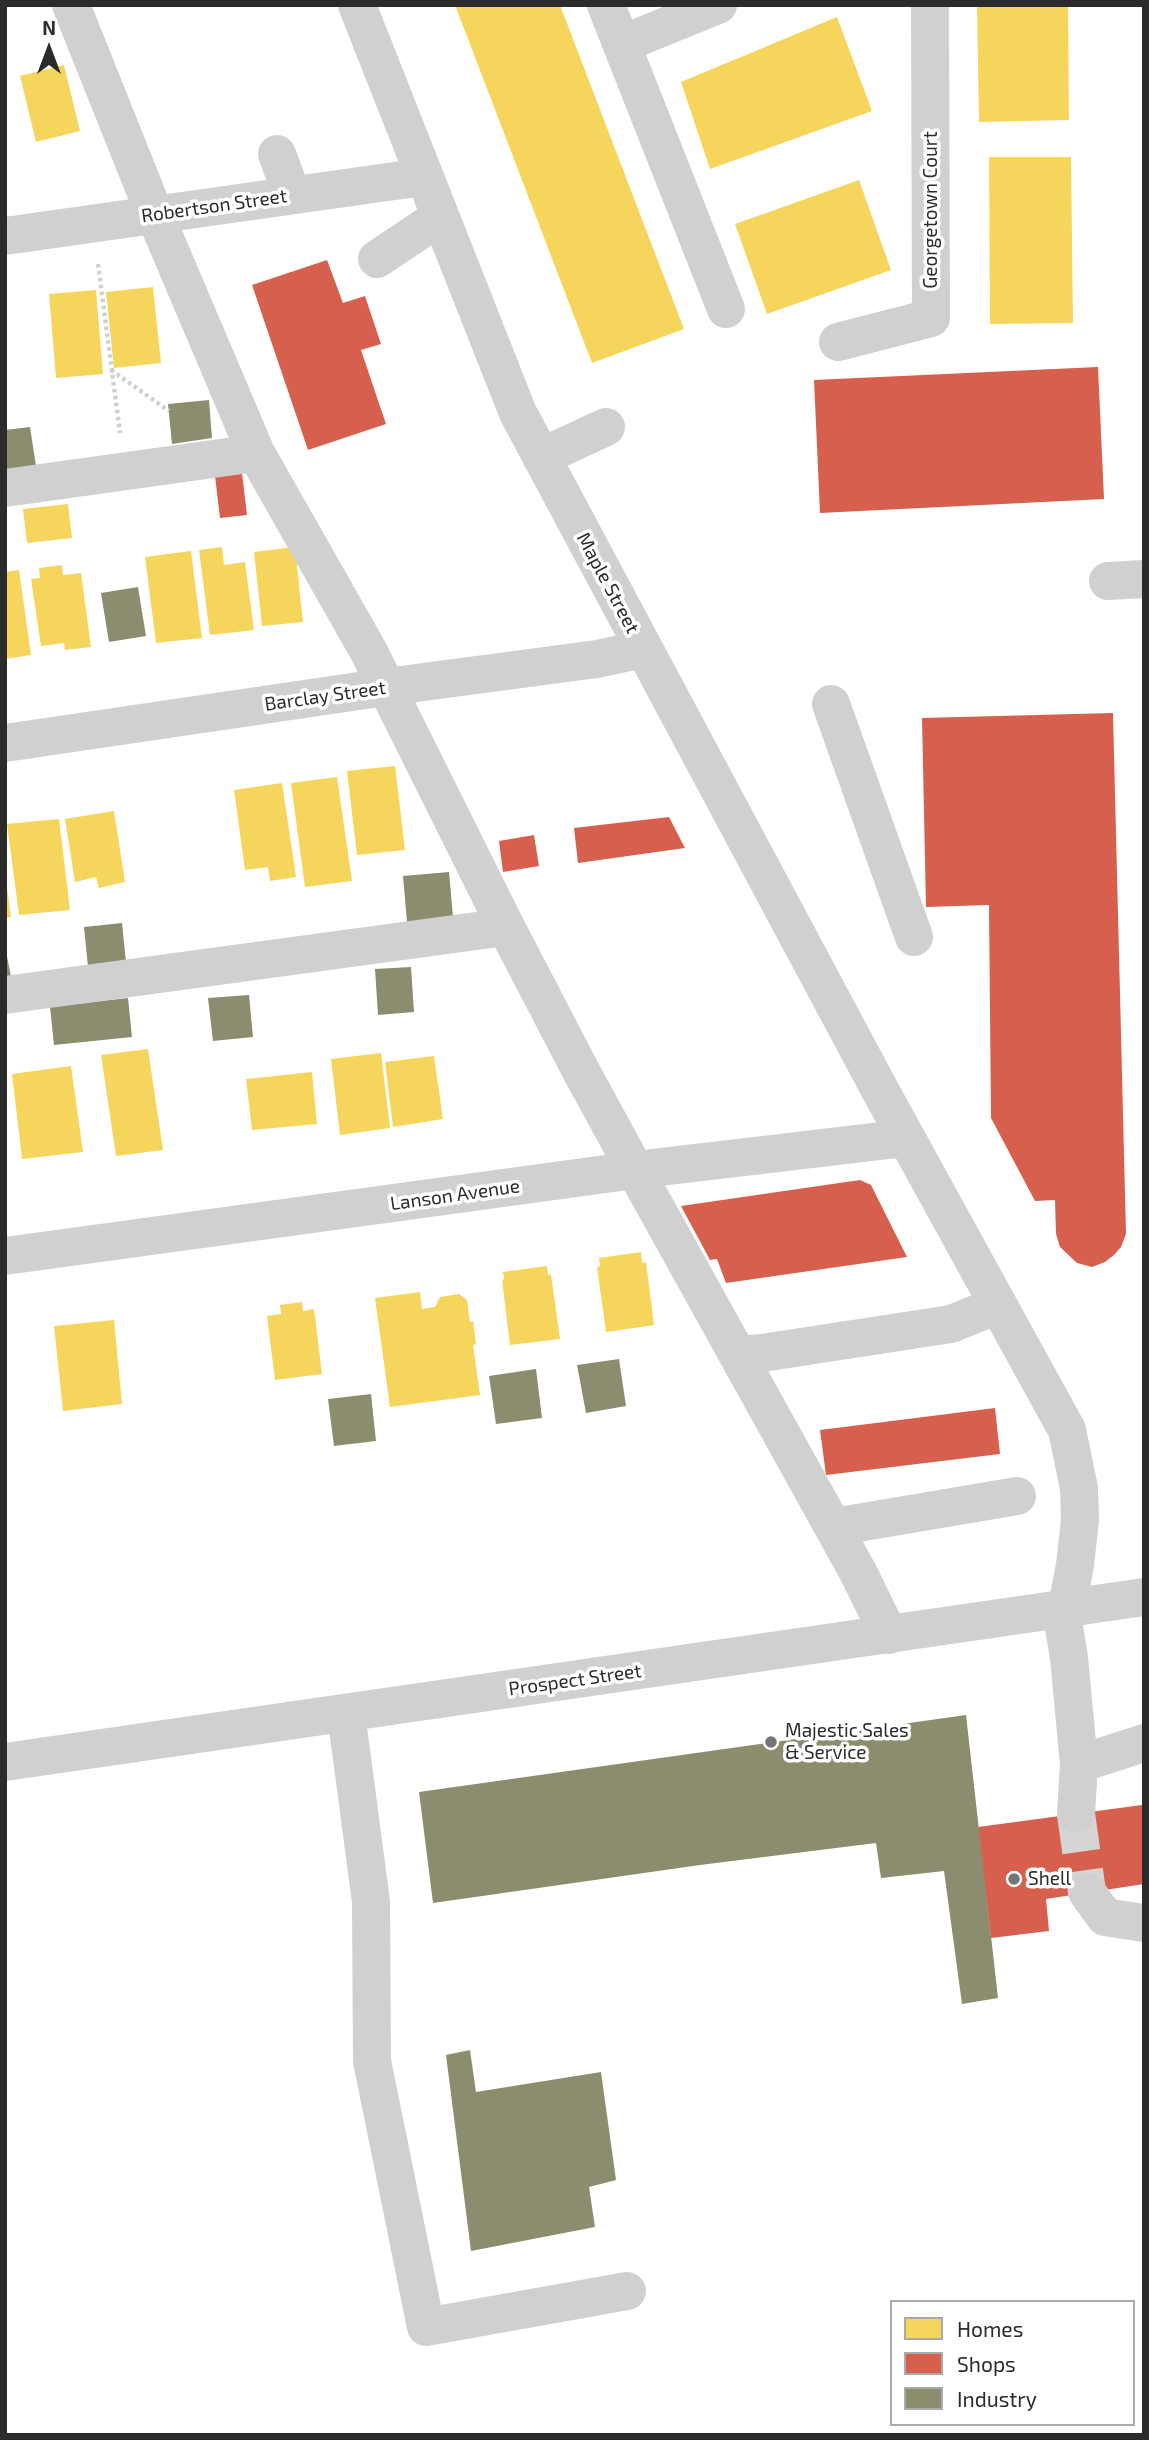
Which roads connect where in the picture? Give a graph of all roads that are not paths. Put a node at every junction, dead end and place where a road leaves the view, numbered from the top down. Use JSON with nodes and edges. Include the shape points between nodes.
{"nodes":[{"id":1,"x":71,"y":5,"type":"edge"},
{"id":2,"x":357,"y":5,"type":"edge"},
{"id":3,"x":606,"y":5,"type":"edge"},
{"id":4,"x":718,"y":5,"type":"edge"},
{"id":5,"x":930,"y":5,"type":"edge"},
{"id":6,"x":622,"y":44,"type":"junction"},
{"id":7,"x":277,"y":154,"type":"dead end"},
{"id":8,"x":423,"y":177,"type":"junction"},
{"id":9,"x":292,"y":195,"type":"junction"},
{"id":10,"x":155,"y":215,"type":"junction"},
{"id":11,"x":439,"y":217,"type":"junction"},
{"id":12,"x":5,"y":236,"type":"edge"},
{"id":13,"x":377,"y":259,"type":"dead end"},
{"id":14,"x":726,"y":309,"type":"dead end"},
{"id":15,"x":838,"y":342,"type":"dead end"},
{"id":16,"x":606,"y":427,"type":"dead end"},
{"id":17,"x":256,"y":453,"type":"junction"},
{"id":18,"x":541,"y":457,"type":"junction"},
{"id":19,"x":5,"y":488,"type":"edge"},
{"id":20,"x":644,"y":649,"type":"junction"},
{"id":21,"x":386,"y":687,"type":"junction"},
{"id":22,"x":831,"y":704,"type":"dead end"},
{"id":23,"x":5,"y":743,"type":"edge"},
{"id":24,"x":506,"y":928,"type":"junction"},
{"id":25,"x":914,"y":937,"type":"dead end"},
{"id":26,"x":5,"y":995,"type":"edge"},
{"id":27,"x":906,"y":1138,"type":"junction"},
{"id":28,"x":635,"y":1170,"type":"junction"},
{"id":29,"x":5,"y":1256,"type":"edge"},
{"id":30,"x":998,"y":1304,"type":"junction"},
{"id":31,"x":738,"y":1355,"type":"junction"},
{"id":32,"x":1017,"y":1496,"type":"dead end"},
{"id":33,"x":834,"y":1527,"type":"junction"},
{"id":34,"x":1144,"y":1597,"type":"edge"},
{"id":35,"x":1064,"y":1608,"type":"junction"},
{"id":36,"x":889,"y":1635,"type":"junction"},
{"id":37,"x":345,"y":1713,"type":"junction"},
{"id":38,"x":1144,"y":1743,"type":"edge"},
{"id":39,"x":5,"y":1762,"type":"edge"},
{"id":40,"x":1079,"y":1764,"type":"junction"},
{"id":41,"x":1076,"y":1814,"type":"tunnel mouth"},
{"id":42,"x":1087,"y":1892,"type":"tunnel mouth"},
{"id":43,"x":1144,"y":1923,"type":"edge"},
{"id":44,"x":627,"y":2291,"type":"dead end"}],
"edges":[{"from":1,"to":10,"type":"street"},
{"from":2,"to":8,"type":"street","name":"Maple Street"},
{"from":3,"to":6,"type":"street"},
{"from":4,"to":6,"type":"street"},
{"from":5,"to":15,"type":"street","name":"Georgetown Court","via":[[931,318]]},
{"from":6,"to":14,"type":"street"},
{"from":7,"to":9,"type":"street"},
{"from":8,"to":9,"type":"street","name":"Robertson Street"},
{"from":8,"to":11,"type":"street","name":"Maple Street"},
{"from":9,"to":10,"type":"street","name":"Robertson Street"},
{"from":10,"to":12,"type":"street","name":"Robertson Street"},
{"from":10,"to":17,"type":"street"},
{"from":11,"to":13,"type":"street"},
{"from":11,"to":18,"type":"street","name":"Maple Street","via":[[518,414]]},
{"from":16,"to":18,"type":"street"},
{"from":17,"to":19,"type":"street"},
{"from":17,"to":21,"type":"street"},
{"from":18,"to":20,"type":"street","name":"Maple Street"},
{"from":20,"to":21,"type":"street","name":"Barclay Street"},
{"from":20,"to":27,"type":"street","name":"Maple Street"},
{"from":21,"to":23,"type":"street","name":"Barclay Street"},
{"from":21,"to":24,"type":"street"},
{"from":22,"to":25,"type":"street"},
{"from":24,"to":26,"type":"street"},
{"from":24,"to":28,"type":"street"},
{"from":27,"to":28,"type":"street","name":"Lanson Avenue"},
{"from":27,"to":30,"type":"street","name":"Maple Street"},
{"from":28,"to":29,"type":"street","name":"Lanson Avenue"},
{"from":28,"to":31,"type":"street"},
{"from":30,"to":31,"type":"street","via":[[951,1324]]},
{"from":30,"to":35,"type":"street","name":"Maple Street","via":[[1067,1430],[1074,1454],[1080,1520]]},
{"from":31,"to":33,"type":"street"},
{"from":32,"to":33,"type":"street"},
{"from":33,"to":36,"type":"street"},
{"from":34,"to":35,"type":"street","name":"Prospect Street"},
{"from":35,"to":36,"type":"street","name":"Prospect Street"},
{"from":35,"to":40,"type":"street","name":"Maple Street"},
{"from":36,"to":37,"type":"street","name":"Prospect Street"},
{"from":37,"to":39,"type":"street","name":"Prospect Street"},
{"from":37,"to":44,"type":"street","via":[[370,1902],[372,2061],[426,2327]]},
{"from":38,"to":40,"type":"street"},
{"from":40,"to":41,"type":"street","name":"Maple Street"},
{"from":42,"to":43,"type":"street","via":[[1105,1917]]}]}
